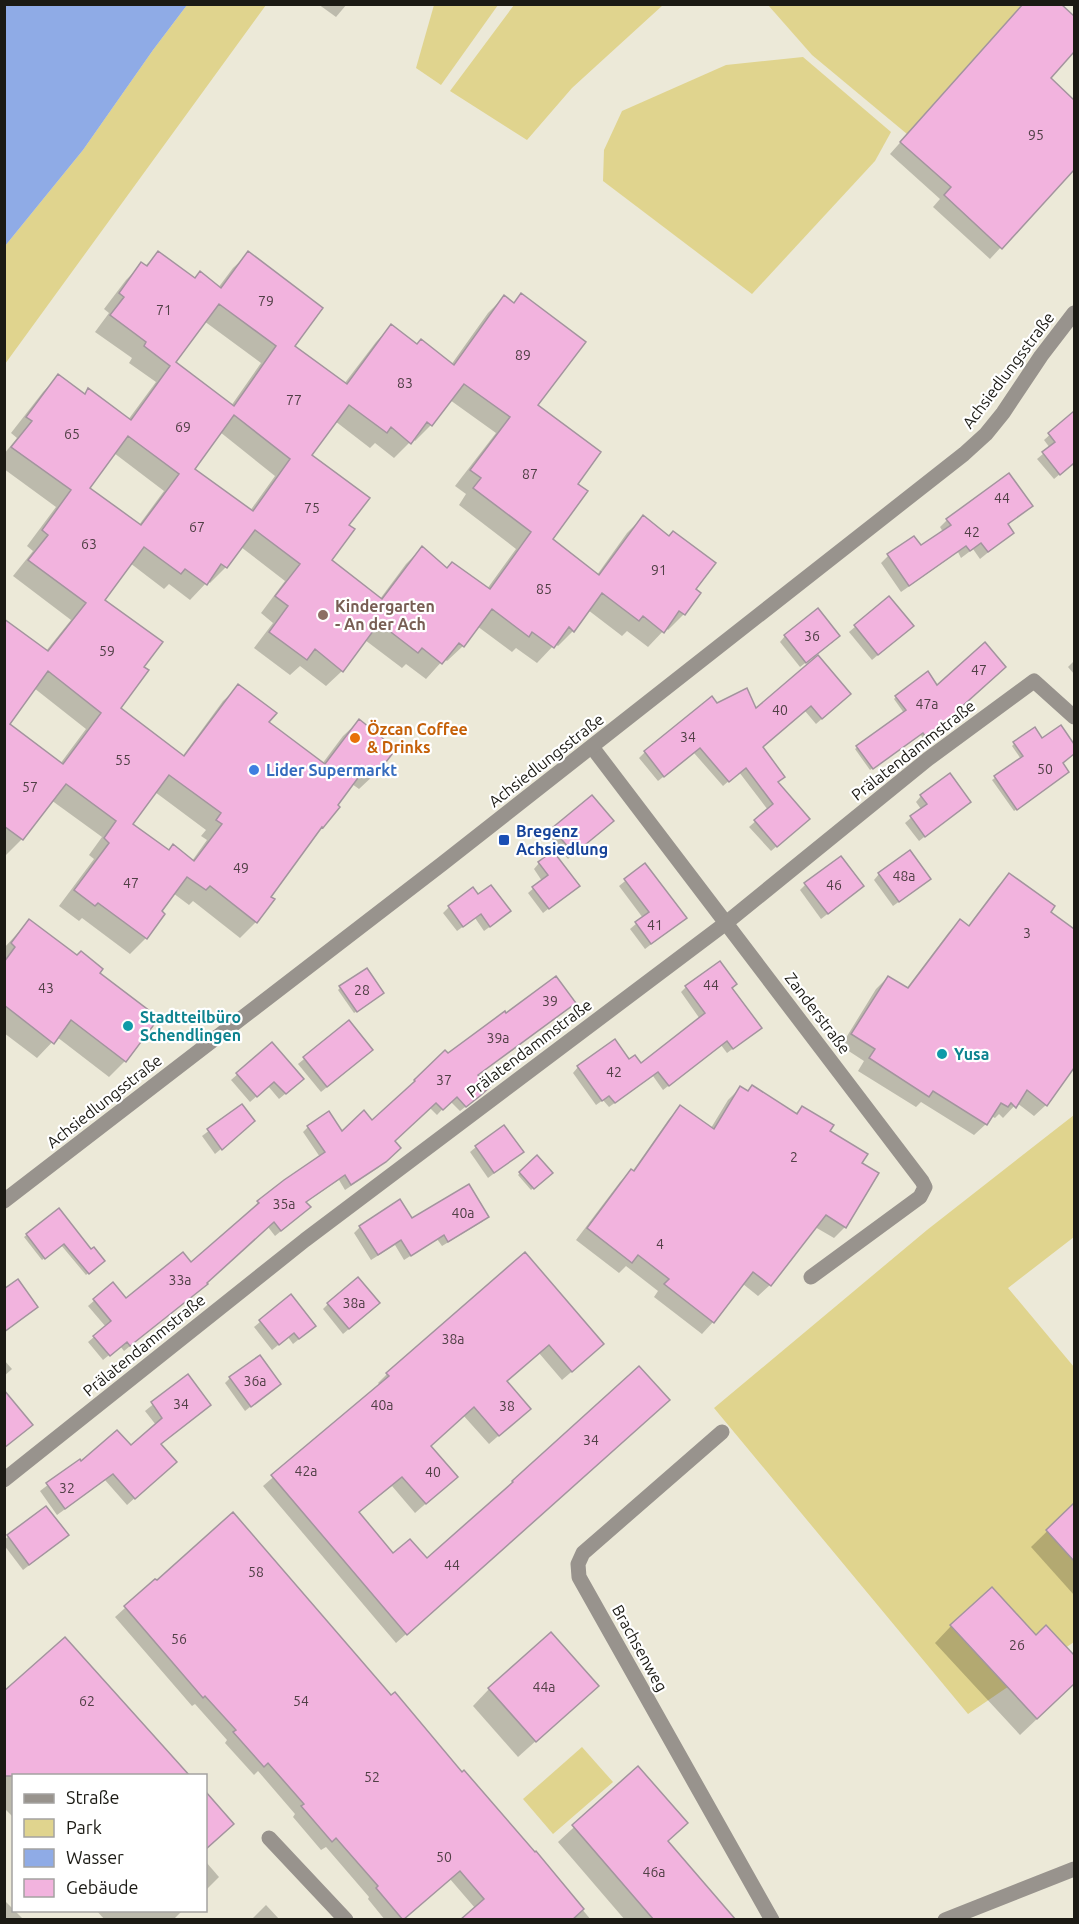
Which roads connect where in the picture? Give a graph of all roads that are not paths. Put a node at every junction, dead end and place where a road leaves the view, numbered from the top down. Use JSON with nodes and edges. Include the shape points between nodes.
{"nodes":[{"id":1,"x":1074,"y":313,"type":"edge"},
{"id":2,"x":1074,"y":717,"type":"edge"},
{"id":3,"x":592,"y":747,"type":"junction"},
{"id":4,"x":726,"y":923,"type":"junction"},
{"id":5,"x":4,"y":1202,"type":"edge"},
{"id":6,"x":811,"y":1277,"type":"dead end"},
{"id":7,"x":722,"y":1432,"type":"dead end"},
{"id":8,"x":4,"y":1480,"type":"edge"},
{"id":9,"x":269,"y":1838,"type":"dead end"},
{"id":10,"x":1074,"y":1869,"type":"edge"},
{"id":11,"x":346,"y":1920,"type":"edge"},
{"id":12,"x":772,"y":1920,"type":"edge"},
{"id":13,"x":945,"y":1920,"type":"edge"}],
"edges":[{"from":1,"to":3,"type":"street","name":"Achsiedlungsstraße","via":[[986,435]]},
{"from":2,"to":4,"type":"street","name":"Prälatendammstraße","via":[[1034,681],[928,759]]},
{"from":3,"to":4,"type":"street","name":"Zanderstraße"},
{"from":3,"to":5,"type":"street","name":"Achsiedlungsstraße"},
{"from":4,"to":6,"type":"street","name":"Zanderstraße","via":[[925,1187],[920,1197]]},
{"from":4,"to":8,"type":"street","name":"Prälatendammstraße","via":[[305,1240]]},
{"from":7,"to":12,"type":"street","name":"Brachsenweg","via":[[583,1553],[578,1564],[579,1577]]},
{"from":9,"to":11,"type":"street"},
{"from":10,"to":13,"type":"street"}]}
